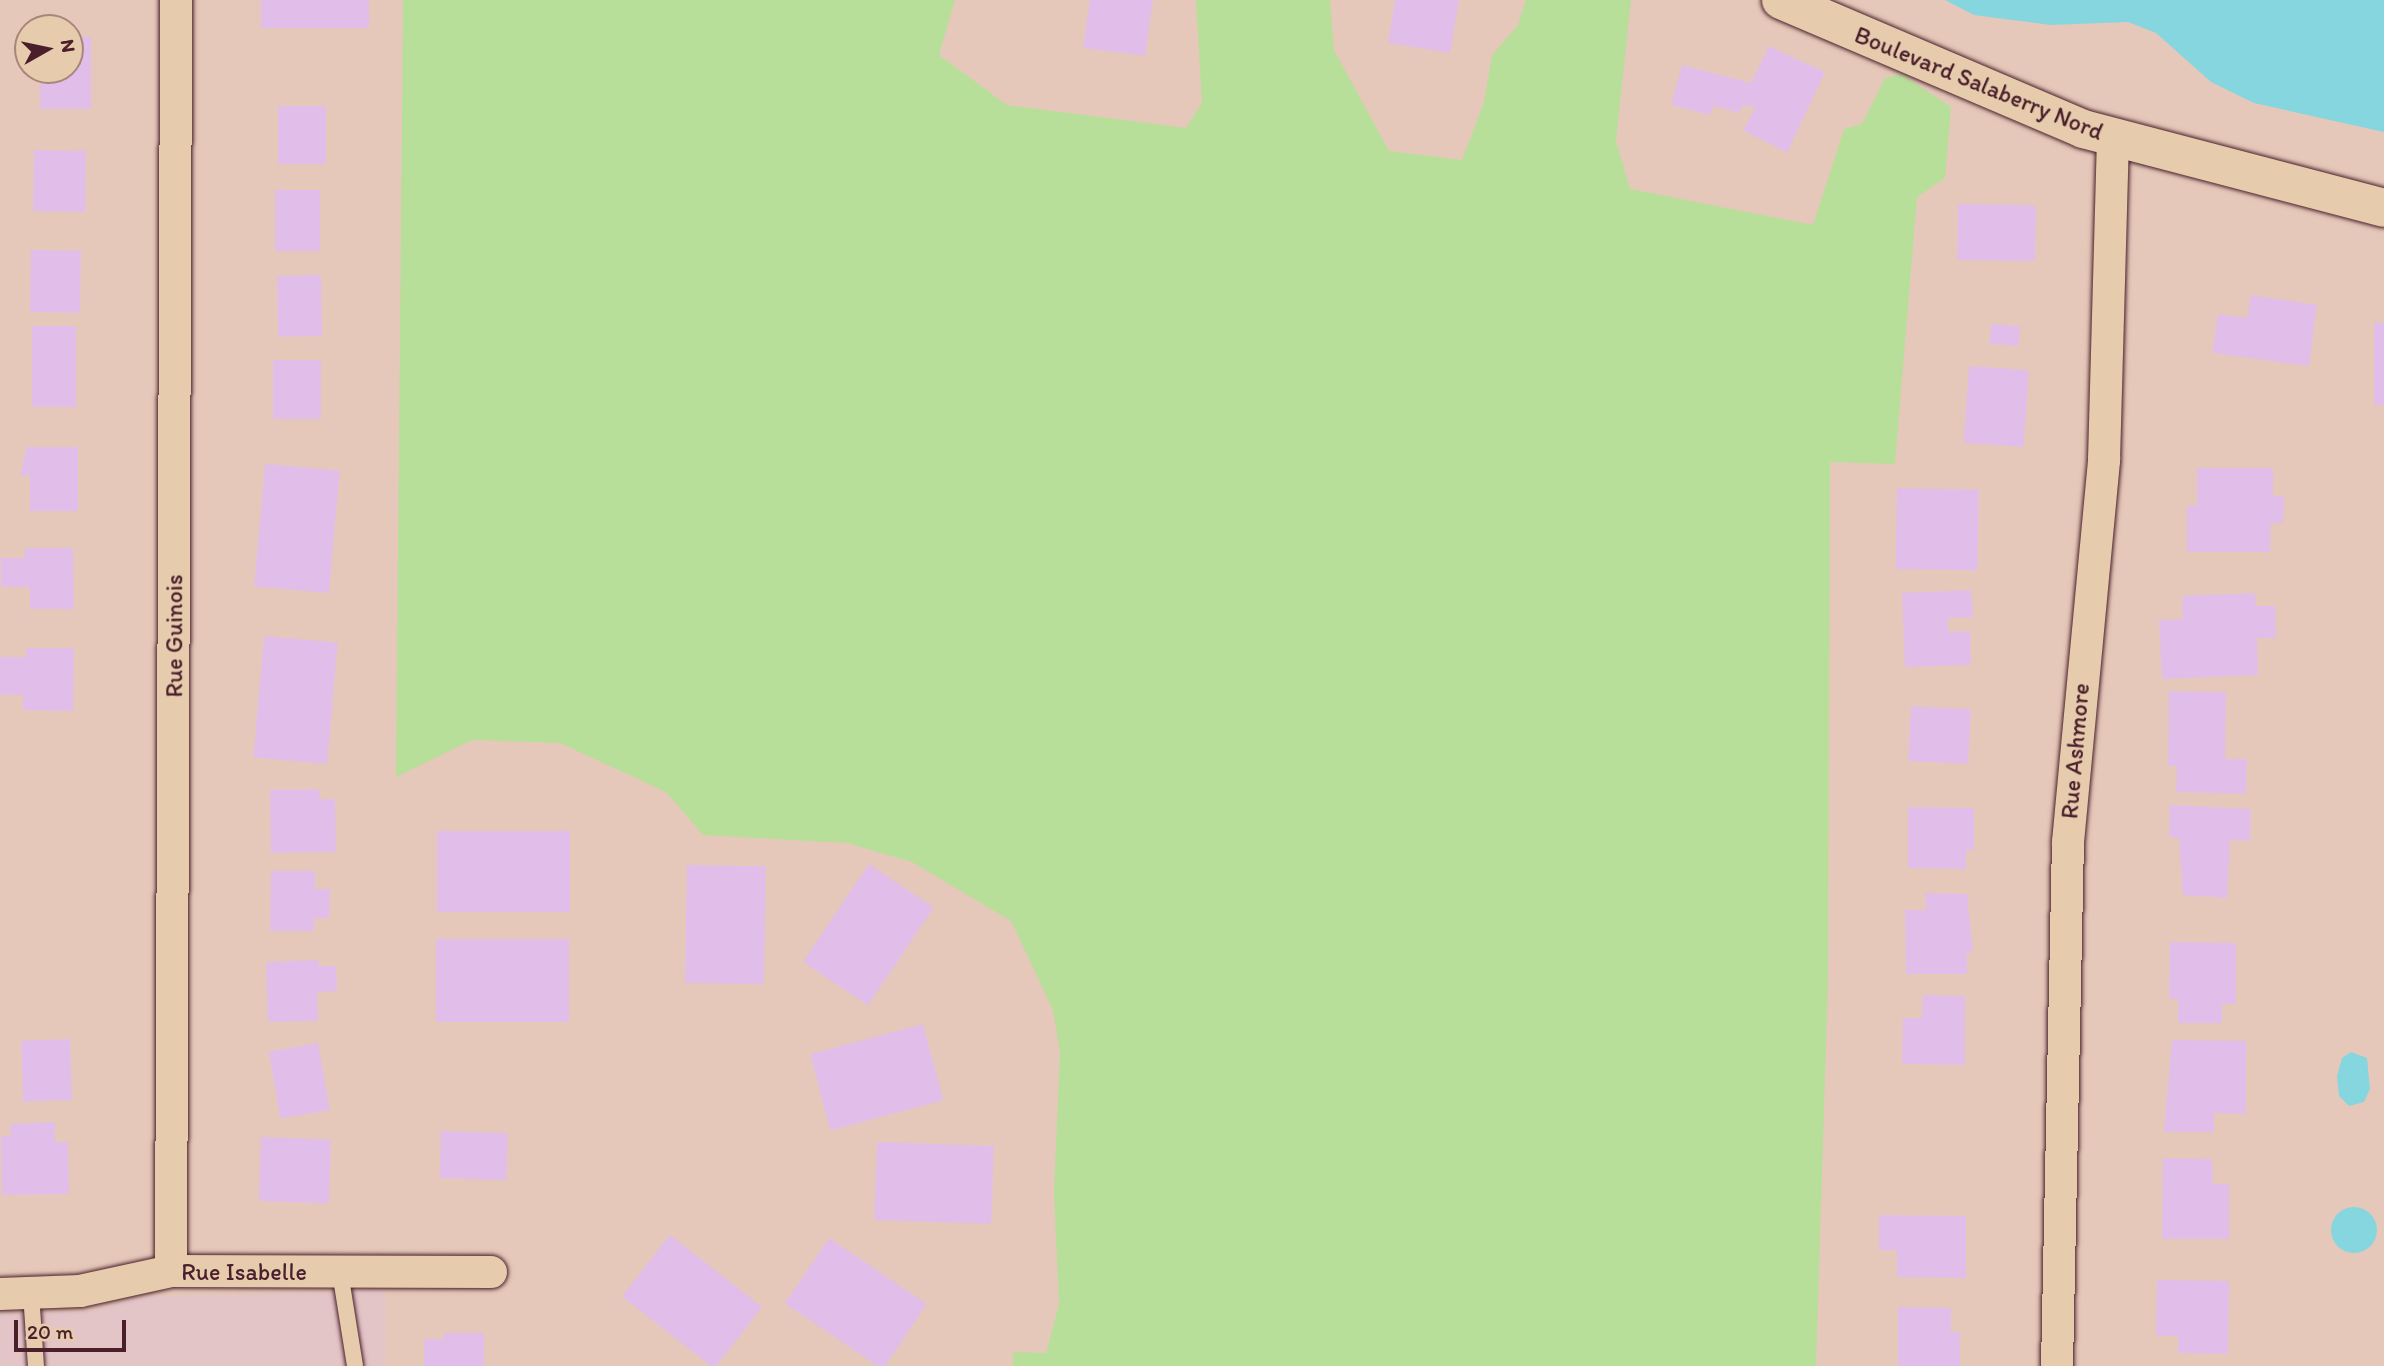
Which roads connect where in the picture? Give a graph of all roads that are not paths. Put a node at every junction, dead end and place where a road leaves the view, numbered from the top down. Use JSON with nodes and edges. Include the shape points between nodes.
{"nodes":[{"id":1,"x":176,"y":0,"type":"edge"},
{"id":2,"x":1780,"y":0,"type":"edge"},
{"id":3,"x":2113,"y":138,"type":"junction"},
{"id":4,"x":2384,"y":208,"type":"edge"},
{"id":5,"x":171,"y":1271,"type":"junction"},
{"id":6,"x":340,"y":1272,"type":"junction"},
{"id":7,"x":491,"y":1272,"type":"dead end"},
{"id":8,"x":31,"y":1293,"type":"junction"},
{"id":9,"x":0,"y":1294,"type":"edge"},
{"id":10,"x":36,"y":1366,"type":"edge"},
{"id":11,"x":355,"y":1366,"type":"edge"},
{"id":12,"x":2057,"y":1366,"type":"edge"}],
"edges":[{"from":1,"to":5,"type":"street","name":"Rue Guinois"},
{"from":2,"to":3,"type":"street","name":"Boulevard Salaberry Nord","via":[[1977,87]]},
{"from":3,"to":4,"type":"street","name":"Boulevard Salaberry Nord"},
{"from":3,"to":12,"type":"street","name":"Rue Ashmore","via":[[2104,460],[2068,842]]},
{"from":5,"to":6,"type":"street","name":"Rue Isabelle"},
{"from":5,"to":8,"type":"street","name":"Rue Isabelle","via":[[80,1291]]},
{"from":6,"to":7,"type":"street","name":"Rue Isabelle"},
{"from":6,"to":11,"type":"lane"},
{"from":8,"to":9,"type":"street","name":"Rue Isabelle"},
{"from":8,"to":10,"type":"lane"}]}
